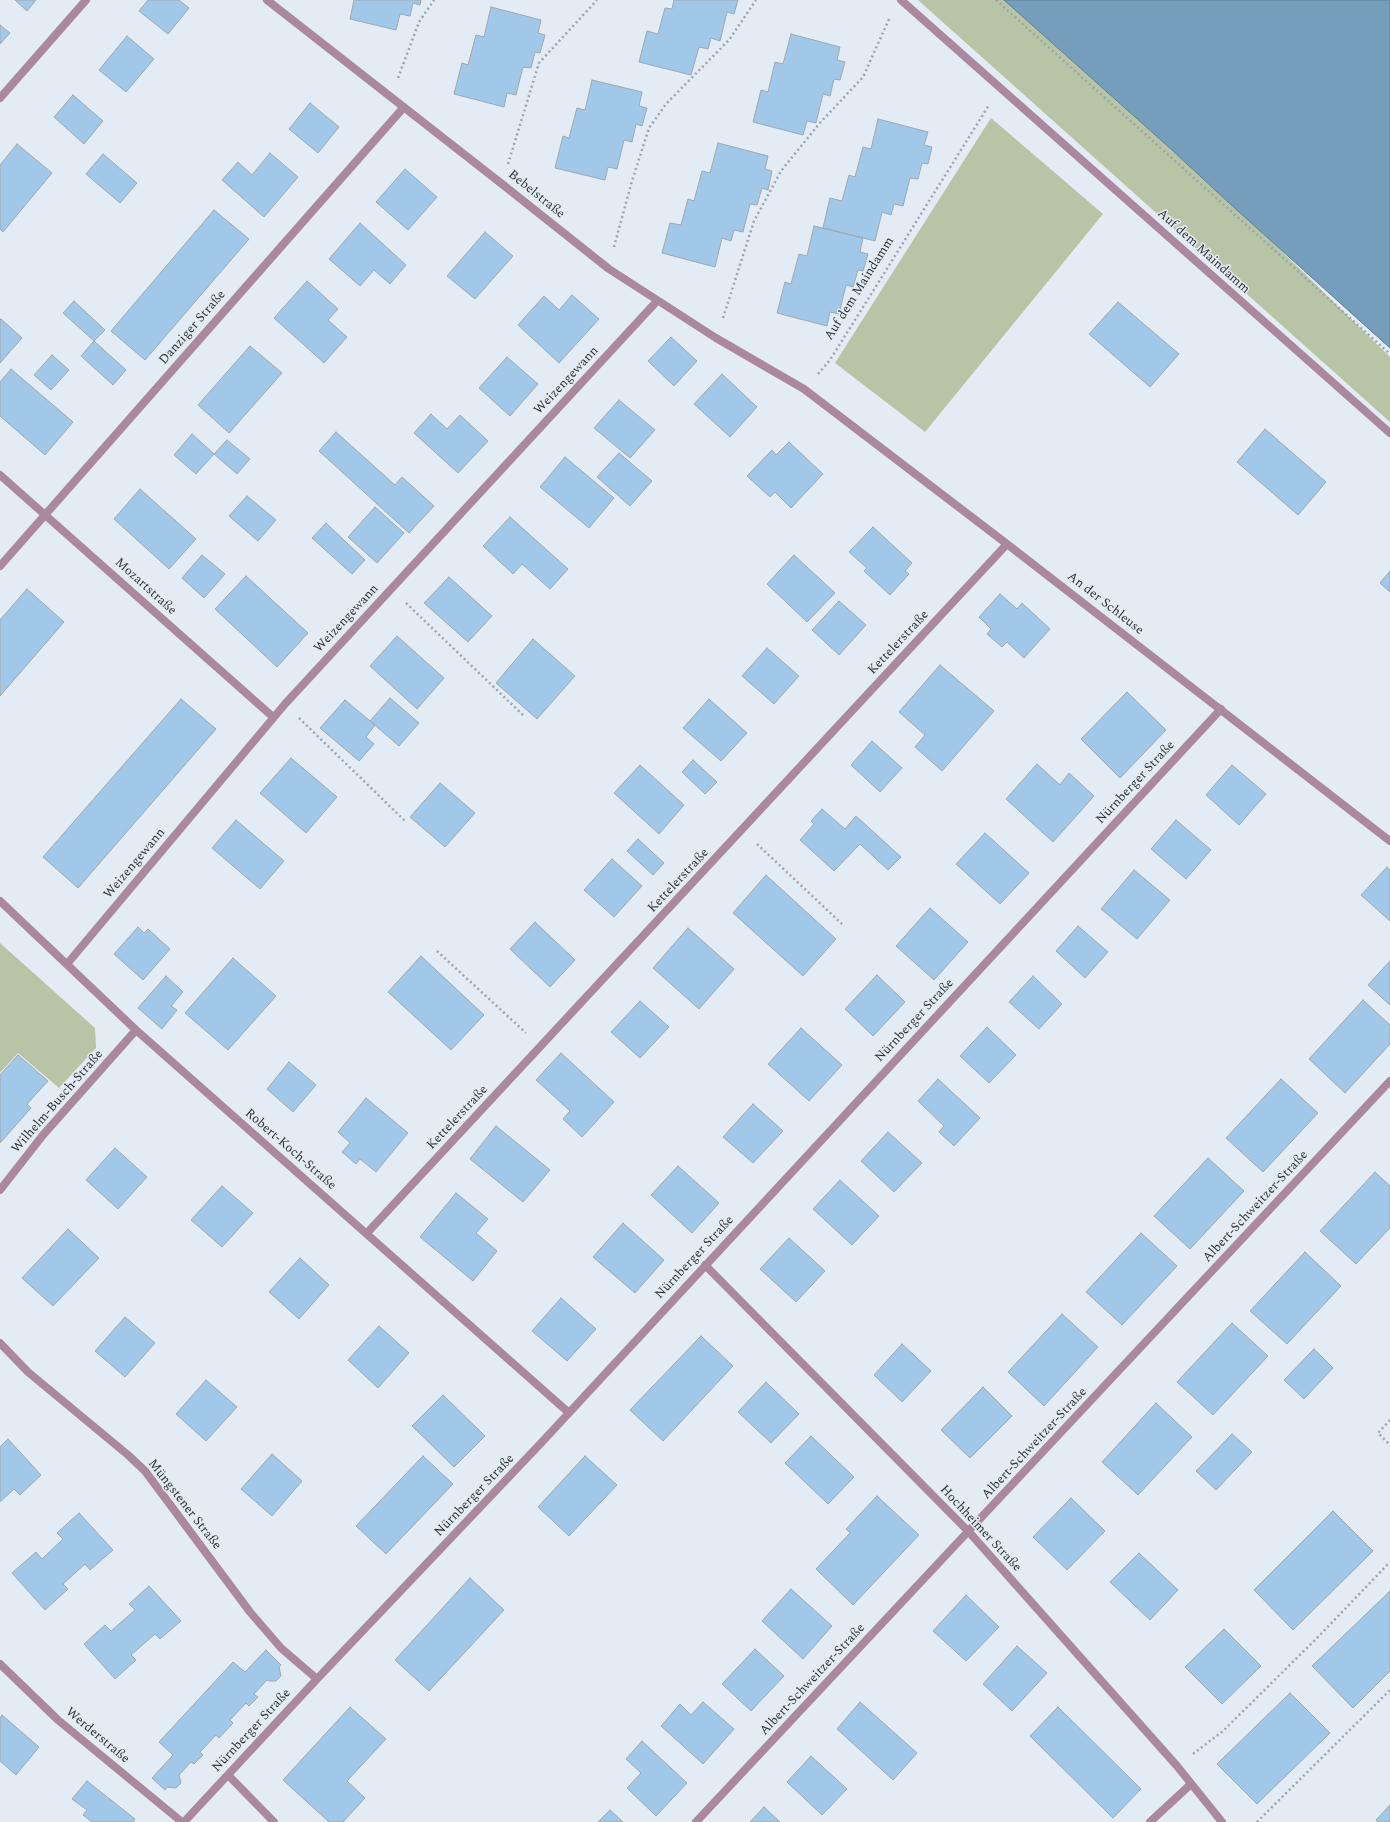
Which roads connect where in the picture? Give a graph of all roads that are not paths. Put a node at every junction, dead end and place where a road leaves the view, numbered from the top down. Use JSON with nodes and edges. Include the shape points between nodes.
{"nodes":[{"id":1,"x":86,"y":0,"type":"edge"},
{"id":2,"x":267,"y":0,"type":"edge"},
{"id":3,"x":901,"y":0,"type":"edge"},
{"id":4,"x":0,"y":98,"type":"edge"},
{"id":5,"x":404,"y":107,"type":"junction"},
{"id":6,"x":657,"y":301,"type":"junction"},
{"id":7,"x":804,"y":389,"type":"joint"},
{"id":8,"x":1390,"y":434,"type":"edge"},
{"id":9,"x":0,"y":475,"type":"edge"},
{"id":10,"x":45,"y":515,"type":"junction"},
{"id":11,"x":1007,"y":544,"type":"junction"},
{"id":12,"x":0,"y":566,"type":"edge"},
{"id":13,"x":1221,"y":708,"type":"junction"},
{"id":14,"x":273,"y":717,"type":"junction"},
{"id":15,"x":1390,"y":841,"type":"edge"},
{"id":16,"x":0,"y":901,"type":"edge"},
{"id":17,"x":67,"y":964,"type":"junction"},
{"id":18,"x":136,"y":1030,"type":"junction"},
{"id":19,"x":1390,"y":1081,"type":"edge"},
{"id":20,"x":0,"y":1190,"type":"edge"},
{"id":21,"x":367,"y":1233,"type":"junction"},
{"id":22,"x":706,"y":1265,"type":"junction"},
{"id":23,"x":0,"y":1343,"type":"edge"},
{"id":24,"x":568,"y":1412,"type":"junction"},
{"id":25,"x":969,"y":1532,"type":"junction"},
{"id":26,"x":0,"y":1664,"type":"edge"},
{"id":27,"x":317,"y":1679,"type":"junction"},
{"id":28,"x":228,"y":1775,"type":"junction"},
{"id":29,"x":1191,"y":1784,"type":"junction"},
{"id":30,"x":183,"y":1822,"type":"edge"},
{"id":31,"x":274,"y":1822,"type":"edge"},
{"id":32,"x":696,"y":1822,"type":"edge"},
{"id":33,"x":1150,"y":1822,"type":"edge"},
{"id":34,"x":1222,"y":1822,"type":"edge"}],
"edges":[{"from":1,"to":4,"type":"street"},
{"from":2,"to":5,"type":"street","name":"Bebelstraße"},
{"from":3,"to":8,"type":"street","name":"Auf dem Maindamm"},
{"from":5,"to":6,"type":"street","name":"Bebelstraße","via":[[609,269]]},
{"from":5,"to":10,"type":"street","name":"Danziger Straße"},
{"from":6,"to":7,"type":"street","name":"Bebelstraße"},
{"from":6,"to":14,"type":"street","name":"Weizengewann"},
{"from":7,"to":11,"type":"street","name":"An der Schleuse"},
{"from":9,"to":10,"type":"street","name":"Mozartstraße"},
{"from":10,"to":12,"type":"street","name":"Danziger Straße"},
{"from":10,"to":14,"type":"street","name":"Mozartstraße"},
{"from":11,"to":13,"type":"street","name":"An der Schleuse"},
{"from":11,"to":21,"type":"street","name":"Kettelerstraße"},
{"from":13,"to":15,"type":"street","name":"An der Schleuse"},
{"from":13,"to":22,"type":"street","name":"Nürnberger Straße"},
{"from":14,"to":17,"type":"street","name":"Weizengewann"},
{"from":16,"to":17,"type":"street","name":"Robert-Koch-Straße"},
{"from":17,"to":18,"type":"street","name":"Robert-Koch-Straße"},
{"from":18,"to":20,"type":"street","name":"Wilhelm-Busch-Straße","via":[[43,1135]]},
{"from":18,"to":21,"type":"street","name":"Robert-Koch-Straße"},
{"from":19,"to":25,"type":"street","name":"Albert-Schweitzer-Straße"},
{"from":21,"to":24,"type":"street","name":"Robert-Koch-Straße"},
{"from":22,"to":24,"type":"street","name":"Nürnberger Straße"},
{"from":22,"to":25,"type":"street","name":"Hochheimer Straße"},
{"from":23,"to":27,"type":"street","name":"Müngstener Straße","via":[[28,1372],[145,1471],[250,1612],[281,1648]]},
{"from":24,"to":27,"type":"street","name":"Nürnberger Straße","via":[[537,1448]]},
{"from":25,"to":29,"type":"street","name":"Hochheimer Straße"},
{"from":25,"to":32,"type":"street","name":"Albert-Schweitzer-Straße"},
{"from":26,"to":30,"type":"street","name":"Werderstraße","via":[[58,1720]]},
{"from":27,"to":28,"type":"street","name":"Nürnberger Straße"},
{"from":28,"to":30,"type":"street","name":"Nürnberger Straße"},
{"from":28,"to":31,"type":"street"},
{"from":29,"to":33,"type":"street"},
{"from":29,"to":34,"type":"street","name":"Hochheimer Straße"}]}
